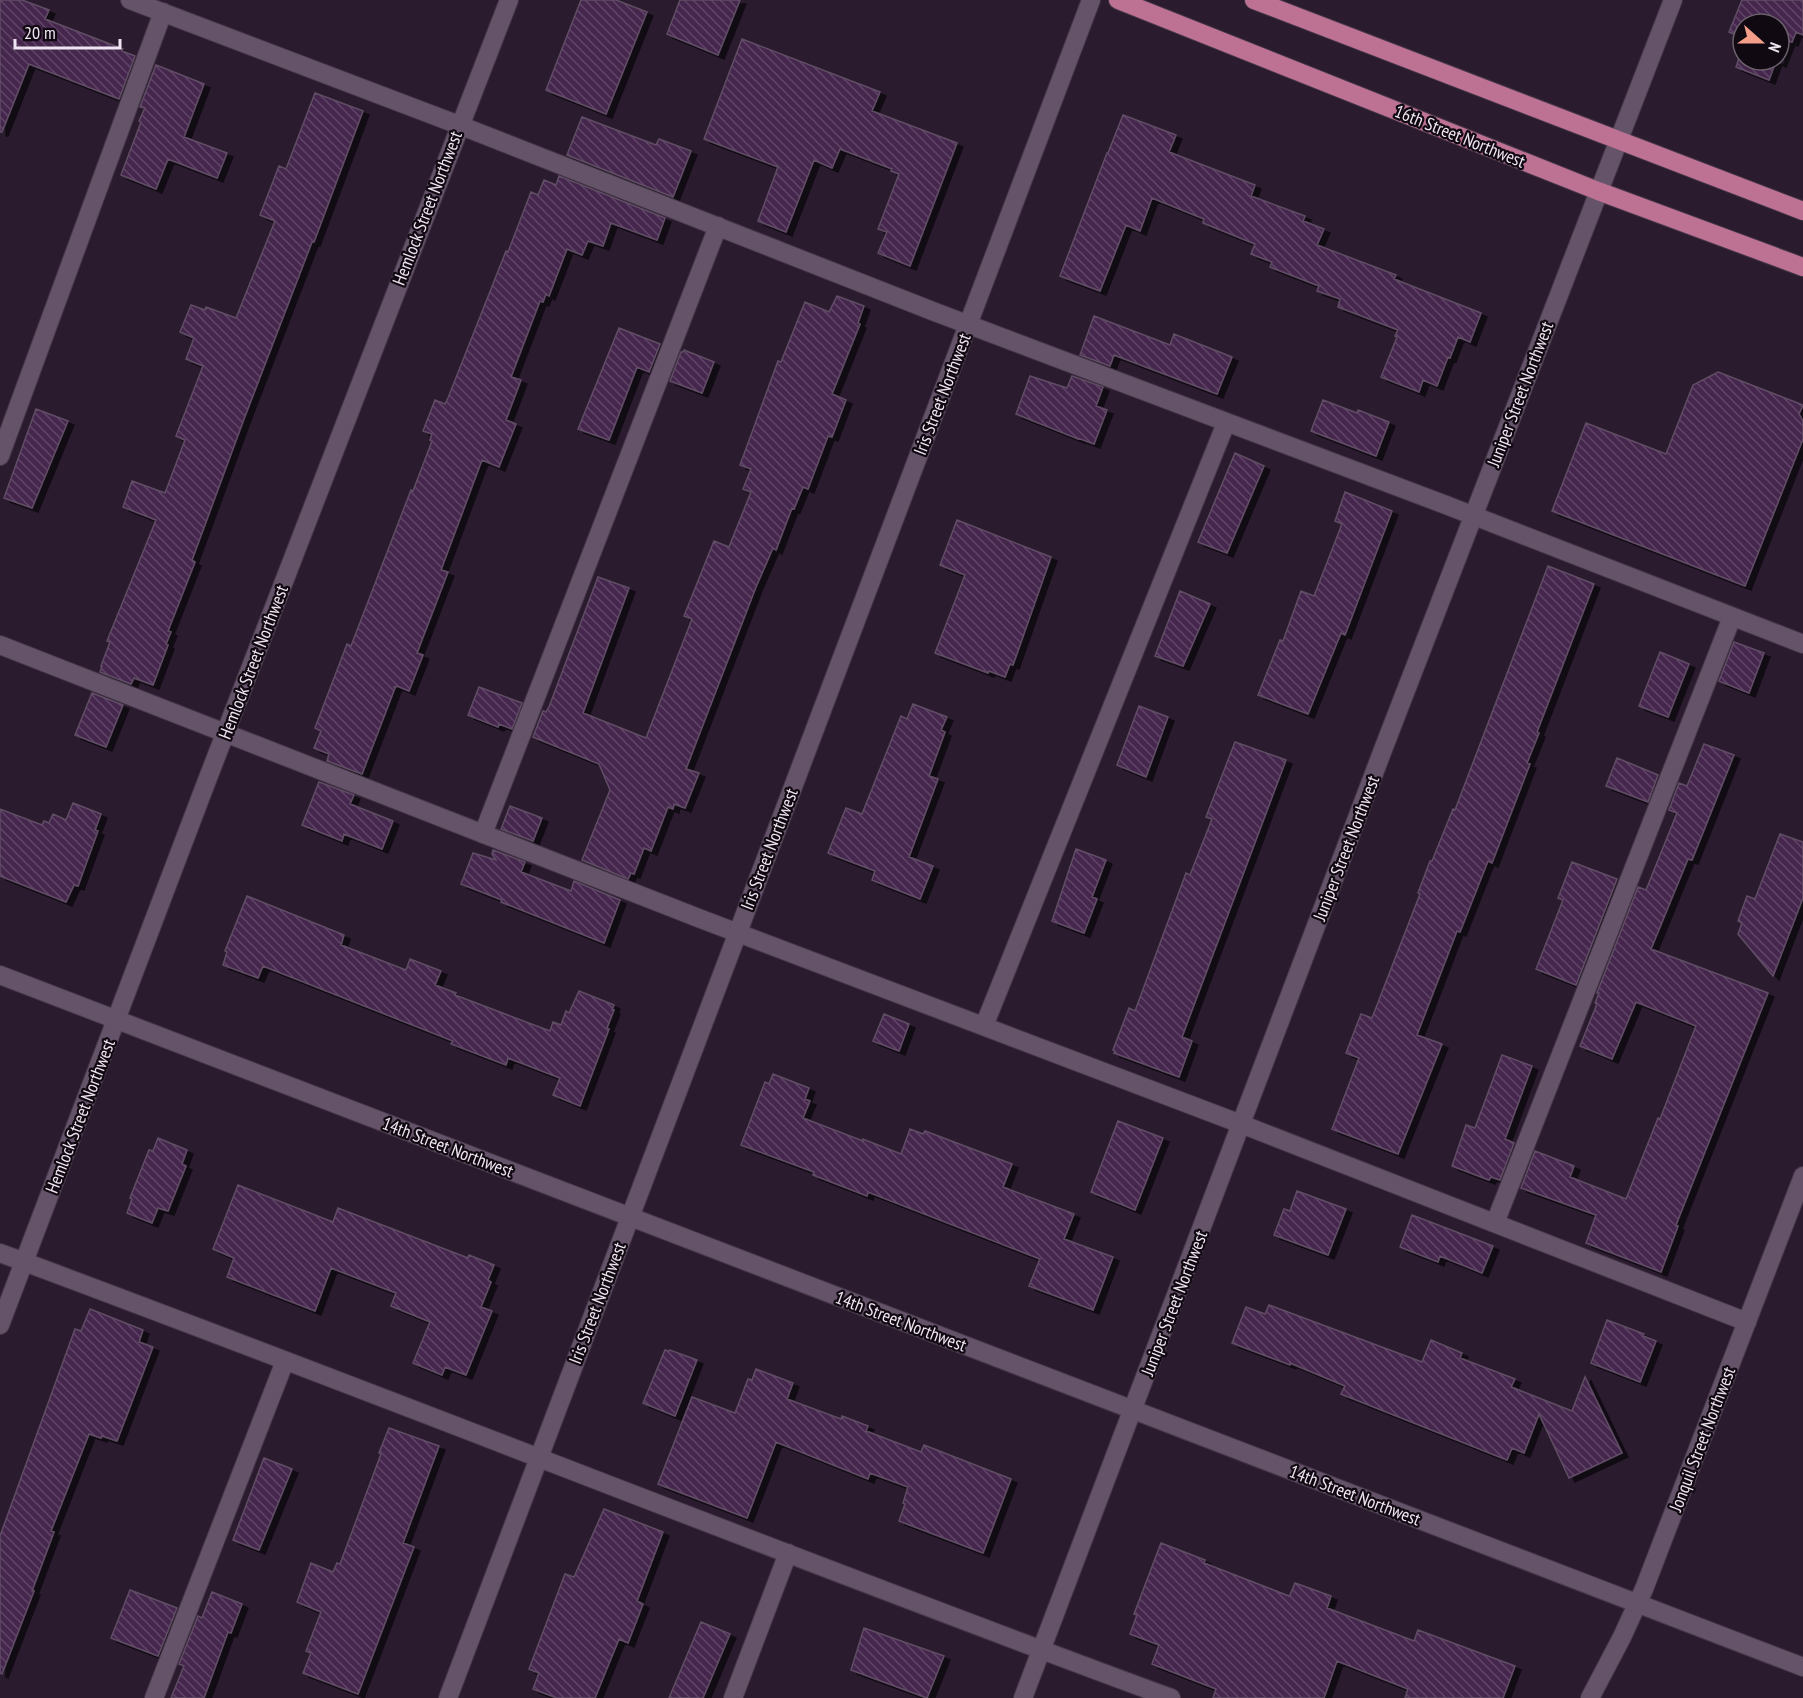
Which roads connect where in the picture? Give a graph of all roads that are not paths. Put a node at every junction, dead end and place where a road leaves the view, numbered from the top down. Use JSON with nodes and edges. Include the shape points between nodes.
{"nodes":[{"id":1,"x":130,"y":0,"type":"edge"},
{"id":2,"x":508,"y":0,"type":"edge"},
{"id":3,"x":1091,"y":0,"type":"edge"},
{"id":4,"x":1118,"y":0,"type":"edge"},
{"id":5,"x":1254,"y":0,"type":"edge"},
{"id":6,"x":1673,"y":0,"type":"edge"},
{"id":7,"x":163,"y":12,"type":"junction"},
{"id":8,"x":459,"y":125,"type":"junction"},
{"id":9,"x":1618,"y":140,"type":"junction"},
{"id":10,"x":1598,"y":191,"type":"junction"},
{"id":11,"x":1803,"y":211,"type":"edge"},
{"id":12,"x":718,"y":226,"type":"junction"},
{"id":13,"x":1803,"y":267,"type":"edge"},
{"id":14,"x":968,"y":325,"type":"junction"},
{"id":15,"x":1226,"y":423,"type":"junction"},
{"id":16,"x":0,"y":456,"type":"edge"},
{"id":17,"x":1473,"y":516,"type":"junction"},
{"id":18,"x":1732,"y":617,"type":"junction"},
{"id":19,"x":1803,"y":644,"type":"edge"},
{"id":20,"x":0,"y":645,"type":"edge"},
{"id":21,"x":225,"y":734,"type":"junction"},
{"id":22,"x":483,"y":834,"type":"junction"},
{"id":23,"x":737,"y":933,"type":"junction"},
{"id":24,"x":0,"y":975,"type":"edge"},
{"id":25,"x":117,"y":1020,"type":"junction"},
{"id":26,"x":984,"y":1026,"type":"junction"},
{"id":27,"x":1241,"y":1124,"type":"junction"},
{"id":28,"x":1803,"y":1176,"type":"edge"},
{"id":29,"x":629,"y":1217,"type":"junction"},
{"id":30,"x":1495,"y":1223,"type":"junction"},
{"id":31,"x":0,"y":1253,"type":"edge"},
{"id":32,"x":24,"y":1262,"type":"junction"},
{"id":33,"x":1747,"y":1322,"type":"junction"},
{"id":34,"x":0,"y":1325,"type":"edge"},
{"id":35,"x":285,"y":1361,"type":"junction"},
{"id":36,"x":1132,"y":1410,"type":"junction"},
{"id":37,"x":539,"y":1457,"type":"junction"},
{"id":38,"x":788,"y":1553,"type":"junction"},
{"id":39,"x":1638,"y":1604,"type":"junction"},
{"id":40,"x":1041,"y":1650,"type":"junction"},
{"id":41,"x":1803,"y":1667,"type":"edge"},
{"id":42,"x":154,"y":1698,"type":"edge"},
{"id":43,"x":448,"y":1698,"type":"edge"},
{"id":44,"x":733,"y":1698,"type":"edge"},
{"id":45,"x":1023,"y":1698,"type":"edge"},
{"id":46,"x":1171,"y":1698,"type":"edge"},
{"id":47,"x":1590,"y":1698,"type":"edge"}],
"edges":[{"from":1,"to":7,"type":"street"},
{"from":2,"to":8,"type":"street","name":"Hemlock Street Northwest"},
{"from":3,"to":14,"type":"street","name":"Iris Street Northwest"},
{"from":4,"to":10,"type":"main road","name":"16th Street Northwest"},
{"from":5,"to":9,"type":"main road"},
{"from":6,"to":9,"type":"street","name":"Juniper Street Northwest"},
{"from":7,"to":8,"type":"street"},
{"from":7,"to":16,"type":"street"},
{"from":8,"to":12,"type":"street"},
{"from":8,"to":21,"type":"street","name":"Hemlock Street Northwest"},
{"from":9,"to":10,"type":"street","name":"Juniper Street Northwest"},
{"from":9,"to":11,"type":"main road"},
{"from":10,"to":13,"type":"main road","name":"16th Street Northwest"},
{"from":10,"to":17,"type":"street","name":"Juniper Street Northwest"},
{"from":12,"to":14,"type":"street"},
{"from":12,"to":22,"type":"street"},
{"from":14,"to":15,"type":"street"},
{"from":14,"to":23,"type":"street","name":"Iris Street Northwest"},
{"from":15,"to":17,"type":"street"},
{"from":15,"to":26,"type":"street"},
{"from":17,"to":18,"type":"street"},
{"from":17,"to":27,"type":"street","name":"Juniper Street Northwest"},
{"from":18,"to":19,"type":"street"},
{"from":18,"to":30,"type":"street"},
{"from":20,"to":21,"type":"street"},
{"from":21,"to":22,"type":"street"},
{"from":21,"to":25,"type":"street","name":"Hemlock Street Northwest"},
{"from":22,"to":23,"type":"street"},
{"from":23,"to":26,"type":"street"},
{"from":23,"to":29,"type":"street","name":"Iris Street Northwest"},
{"from":24,"to":25,"type":"street","name":"14th Street Northwest"},
{"from":25,"to":29,"type":"street","name":"14th Street Northwest"},
{"from":25,"to":32,"type":"street","name":"Hemlock Street Northwest"},
{"from":26,"to":27,"type":"street"},
{"from":27,"to":30,"type":"street"},
{"from":27,"to":36,"type":"street","name":"Juniper Street Northwest"},
{"from":28,"to":33,"type":"street","name":"Jonquil Street Northwest"},
{"from":29,"to":36,"type":"street","name":"14th Street Northwest"},
{"from":29,"to":37,"type":"street","name":"Iris Street Northwest"},
{"from":30,"to":33,"type":"street"},
{"from":31,"to":32,"type":"street"},
{"from":32,"to":34,"type":"street","name":"Hemlock Street Northwest"},
{"from":32,"to":35,"type":"street"},
{"from":33,"to":39,"type":"street","name":"Jonquil Street Northwest"},
{"from":35,"to":37,"type":"street"},
{"from":35,"to":42,"type":"street"},
{"from":36,"to":39,"type":"street","name":"14th Street Northwest"},
{"from":36,"to":40,"type":"street","name":"Juniper Street Northwest"},
{"from":37,"to":38,"type":"street"},
{"from":37,"to":43,"type":"street","name":"Iris Street Northwest"},
{"from":38,"to":40,"type":"street"},
{"from":38,"to":44,"type":"street"},
{"from":39,"to":41,"type":"street","name":"14th Street Northwest"},
{"from":39,"to":47,"type":"street","name":"Jonquil Street Northwest"},
{"from":40,"to":45,"type":"street","name":"Juniper Street Northwest"},
{"from":40,"to":46,"type":"street"}]}
